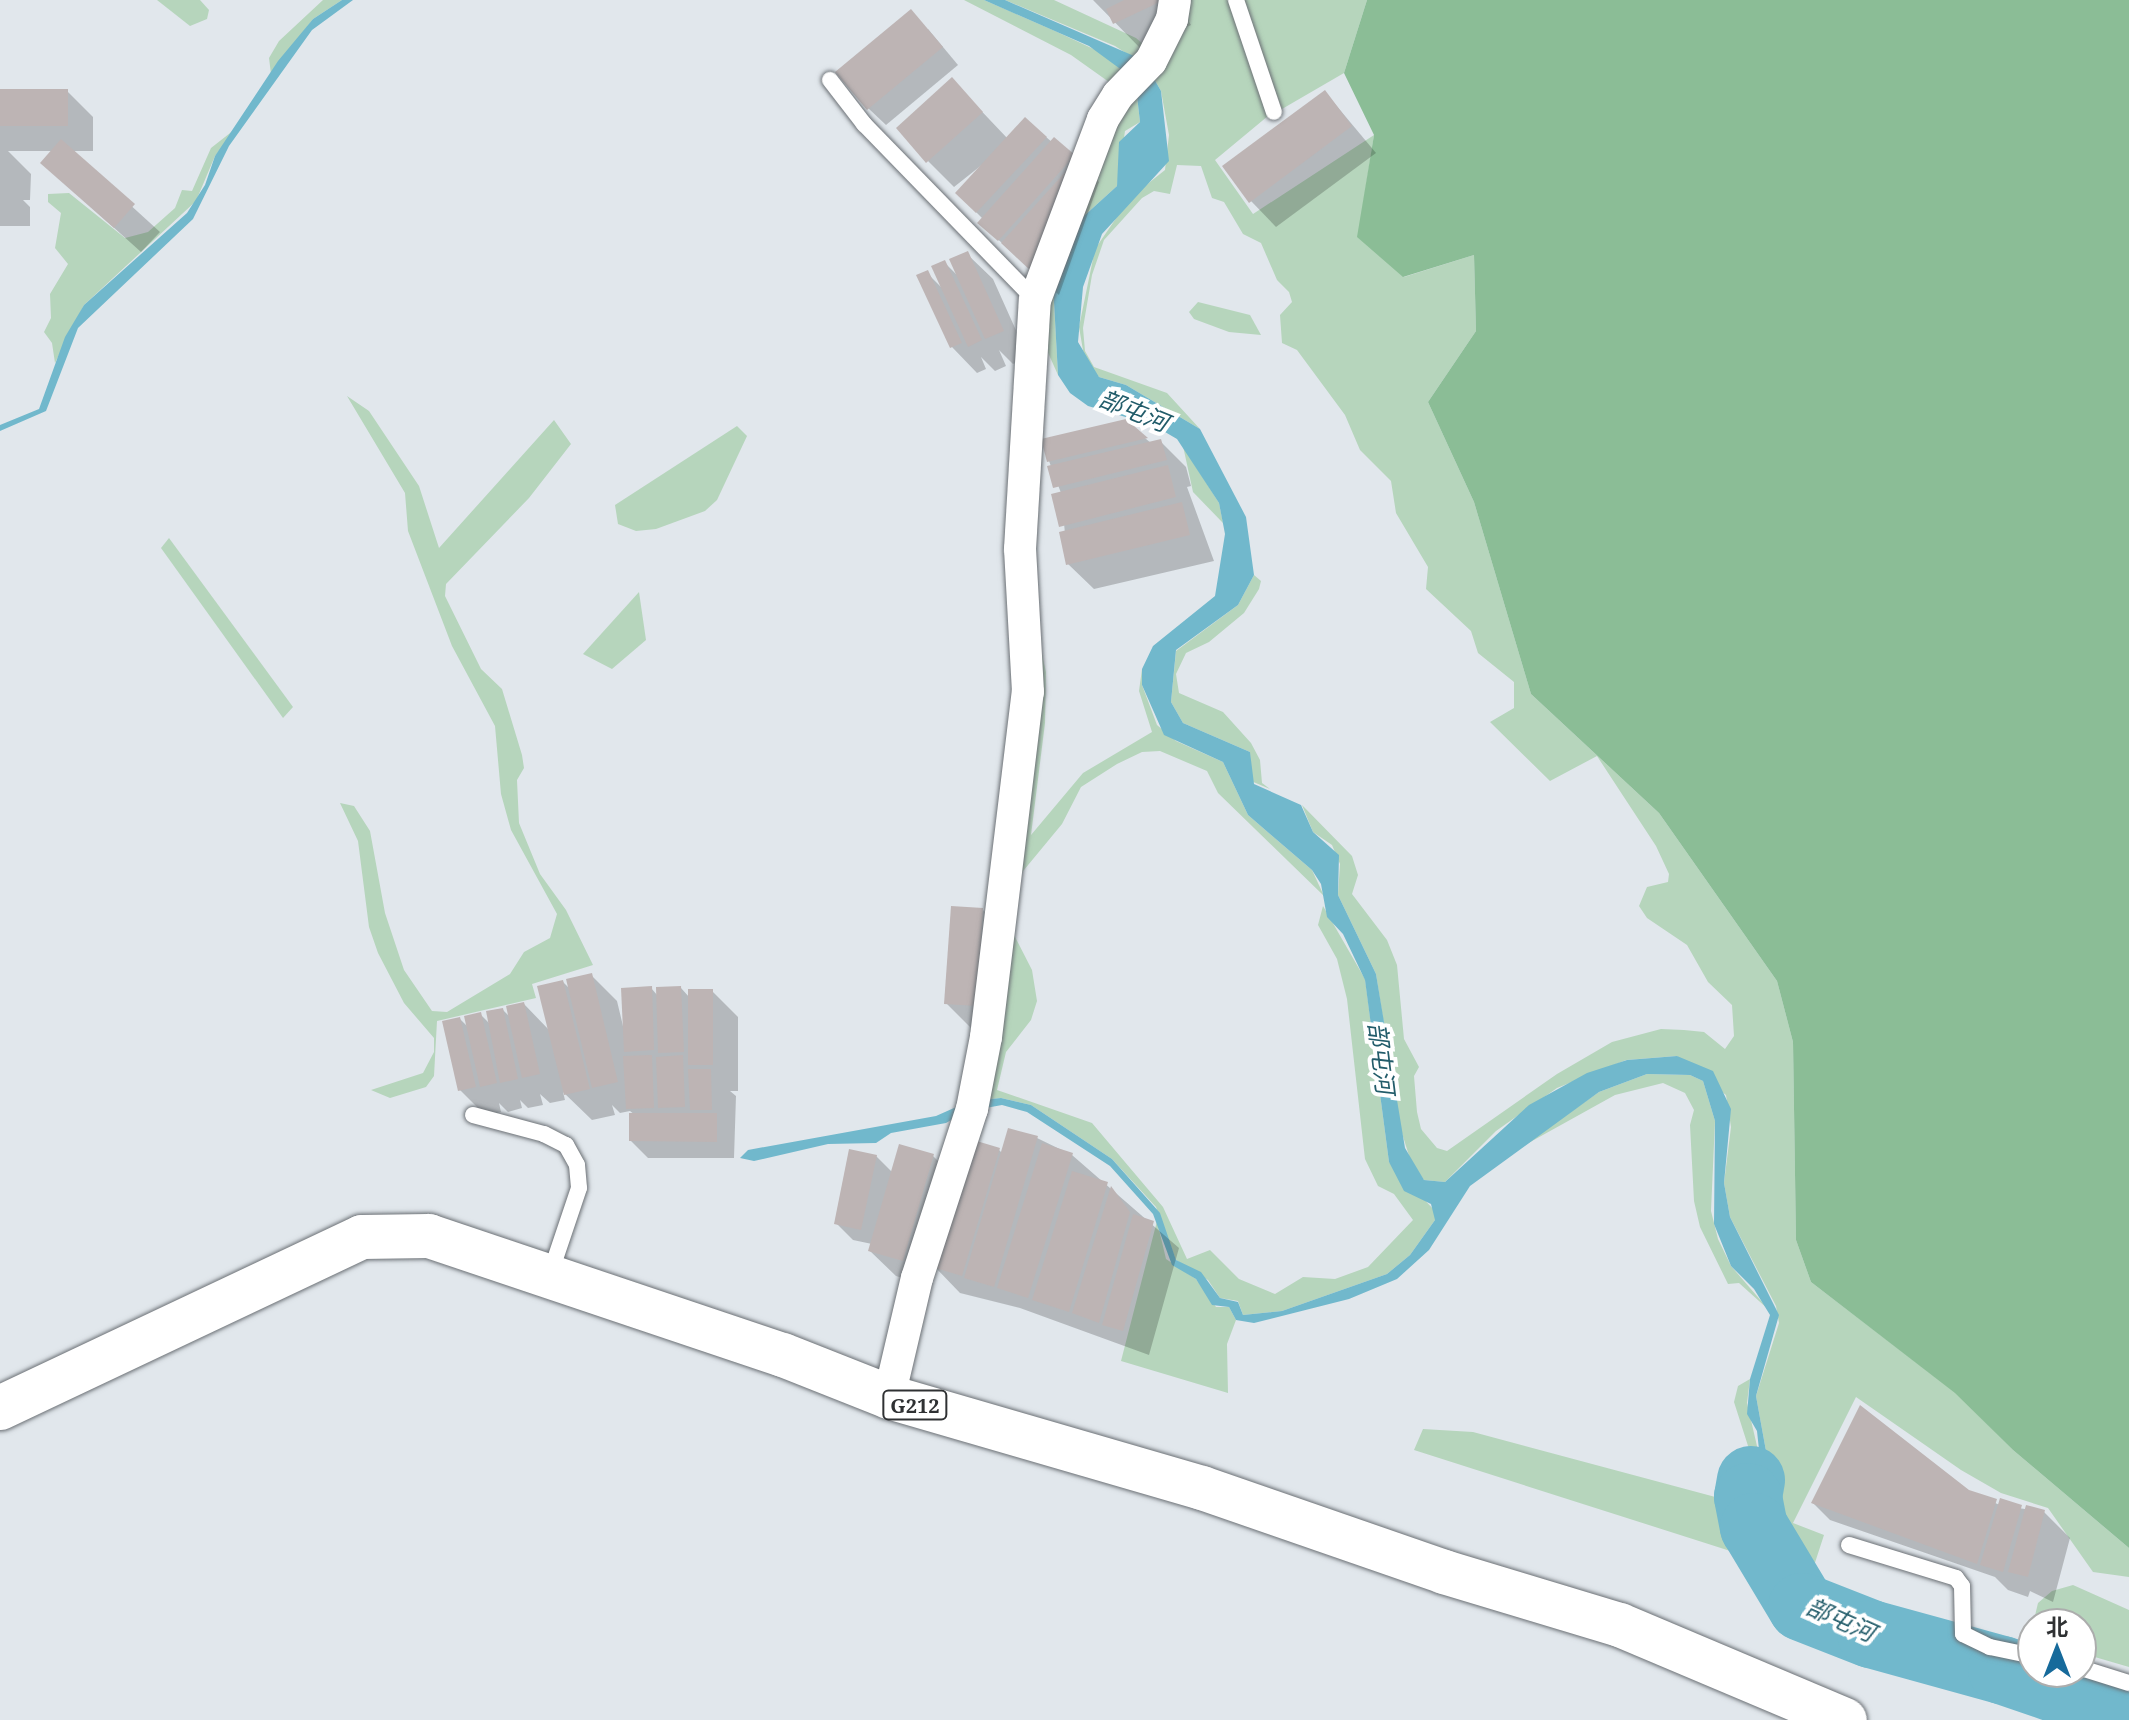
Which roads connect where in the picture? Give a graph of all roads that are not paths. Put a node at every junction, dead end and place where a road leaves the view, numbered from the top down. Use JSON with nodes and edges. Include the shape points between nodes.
{"nodes":[{"id":1,"x":1175,"y":0,"type":"edge"},
{"id":2,"x":1236,"y":0,"type":"edge"},
{"id":3,"x":830,"y":80,"type":"dead end"},
{"id":4,"x":1274,"y":112,"type":"dead end"},
{"id":5,"x":1035,"y":300,"type":"junction"},
{"id":6,"x":473,"y":1115,"type":"dead end"},
{"id":7,"x":548,"y":1278,"type":"junction"},
{"id":8,"x":889,"y":1397,"type":"junction"},
{"id":9,"x":0,"y":1408,"type":"edge"},
{"id":10,"x":1849,"y":1545,"type":"dead end"},
{"id":11,"x":2017,"y":1653,"type":"edge"},
{"id":12,"x":2097,"y":1673,"type":"edge"},
{"id":13,"x":2129,"y":1683,"type":"edge"},
{"id":14,"x":1845,"y":1720,"type":"edge"}],
"edges":[{"from":1,"to":5,"type":"street","via":[[1172,19],[1151,61],[1118,95],[1093,143]]},
{"from":2,"to":4,"type":"lane"},
{"from":3,"to":5,"type":"lane","via":[[864,124]]},
{"from":5,"to":8,"type":"street","via":[[1020,549],[1028,692],[1013,833],[979,1076],[917,1278]]},
{"from":6,"to":7,"type":"lane","via":[[544,1134],[566,1145],[577,1165],[579,1188]]},
{"from":7,"to":8,"type":"highway","number":"G212","via":[[754,1345]]},
{"from":7,"to":9,"type":"highway","number":"G212","via":[[429,1236],[362,1237]]},
{"from":8,"to":14,"type":"highway","number":"G212","via":[[1202,1488],[1444,1572],[1620,1625]]},
{"from":10,"to":11,"type":"lane","via":[[1956,1578],[1962,1586],[1963,1634]]},
{"from":12,"to":13,"type":"lane"}]}
